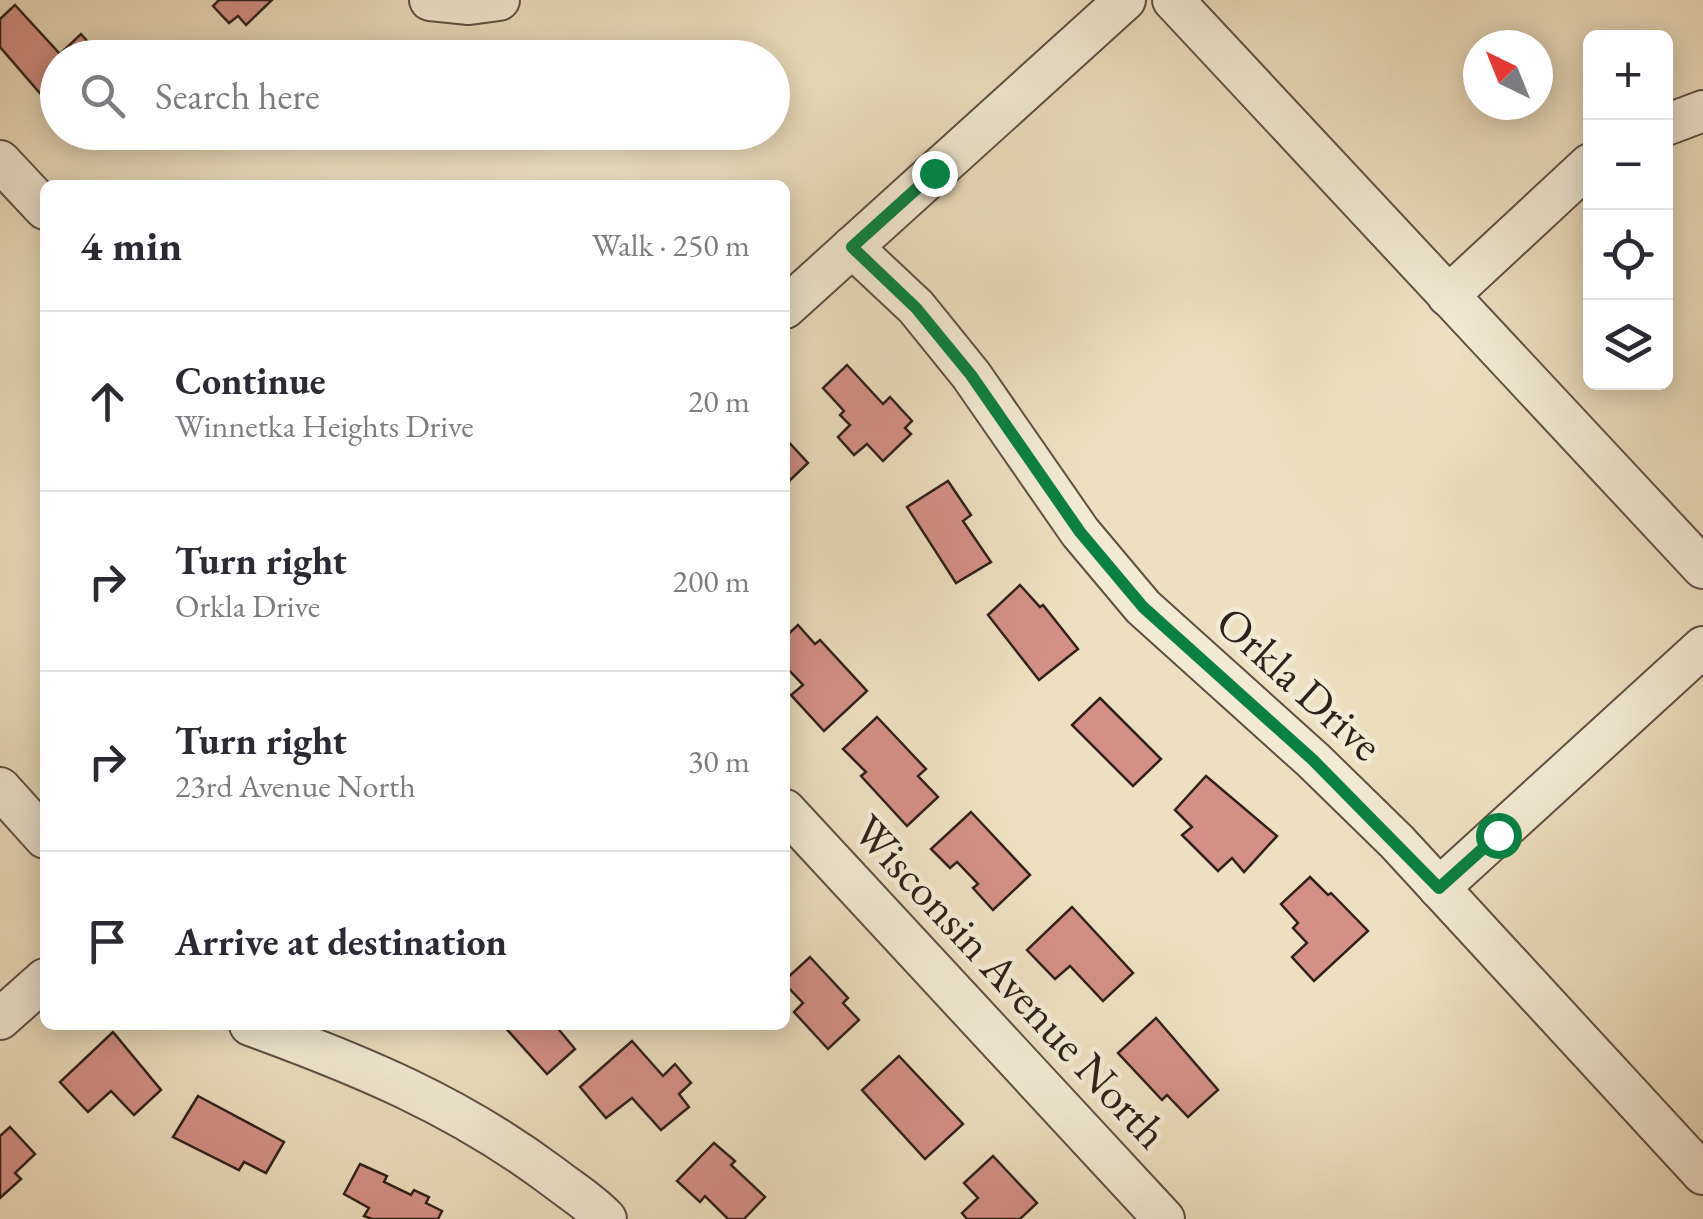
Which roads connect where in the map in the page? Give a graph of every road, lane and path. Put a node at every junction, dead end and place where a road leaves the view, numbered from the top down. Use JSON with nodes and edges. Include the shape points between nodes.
{"nodes":[{"id":1,"x":430,"y":0,"type":"edge"},
{"id":2,"x":499,"y":0,"type":"edge"},
{"id":3,"x":1125,"y":0,"type":"edge"},
{"id":4,"x":1173,"y":0,"type":"edge"},
{"id":5,"x":1703,"y":111,"type":"edge"},
{"id":6,"x":1673,"y":123,"type":"edge"},
{"id":7,"x":0,"y":161,"type":"edge"},
{"id":8,"x":1583,"y":171,"type":"edge"},
{"id":9,"x":40,"y":204,"type":"edge"},
{"id":10,"x":852,"y":247,"type":"junction"},
{"id":11,"x":1448,"y":296,"type":"junction"},
{"id":12,"x":790,"y":303,"type":"edge"},
{"id":13,"x":1703,"y":568,"type":"edge"},
{"id":14,"x":1703,"y":647,"type":"edge"},
{"id":15,"x":0,"y":788,"type":"edge"},
{"id":16,"x":790,"y":815,"type":"edge"},
{"id":17,"x":40,"y":832,"type":"edge"},
{"id":18,"x":1439,"y":888,"type":"junction"},
{"id":19,"x":40,"y":983,"type":"edge"},
{"id":20,"x":0,"y":1019,"type":"edge"},
{"id":21,"x":263,"y":1030,"type":"edge"},
{"id":22,"x":1703,"y":1174,"type":"edge"},
{"id":23,"x":606,"y":1219,"type":"edge"},
{"id":24,"x":1164,"y":1219,"type":"edge"}],
"edges":[{"from":1,"to":2,"type":"street"},
{"from":3,"to":10,"type":"street"},
{"from":4,"to":11,"type":"street"},
{"from":5,"to":6,"type":"street"},
{"from":7,"to":9,"type":"street"},
{"from":8,"to":11,"type":"street"},
{"from":10,"to":12,"type":"street"},
{"from":10,"to":18,"type":"street","name":"Orkla Drive","via":[[916,308],[971,375],[1080,532],[1143,607],[1313,760]]},
{"from":11,"to":13,"type":"street"},
{"from":14,"to":18,"type":"street"},
{"from":15,"to":17,"type":"street"},
{"from":16,"to":24,"type":"street","name":"Wisconsin Avenue North"},
{"from":18,"to":22,"type":"street","name":"Orkla Drive"},
{"from":19,"to":20,"type":"street"},
{"from":21,"to":23,"type":"street","via":[[450,1108]]}]}
